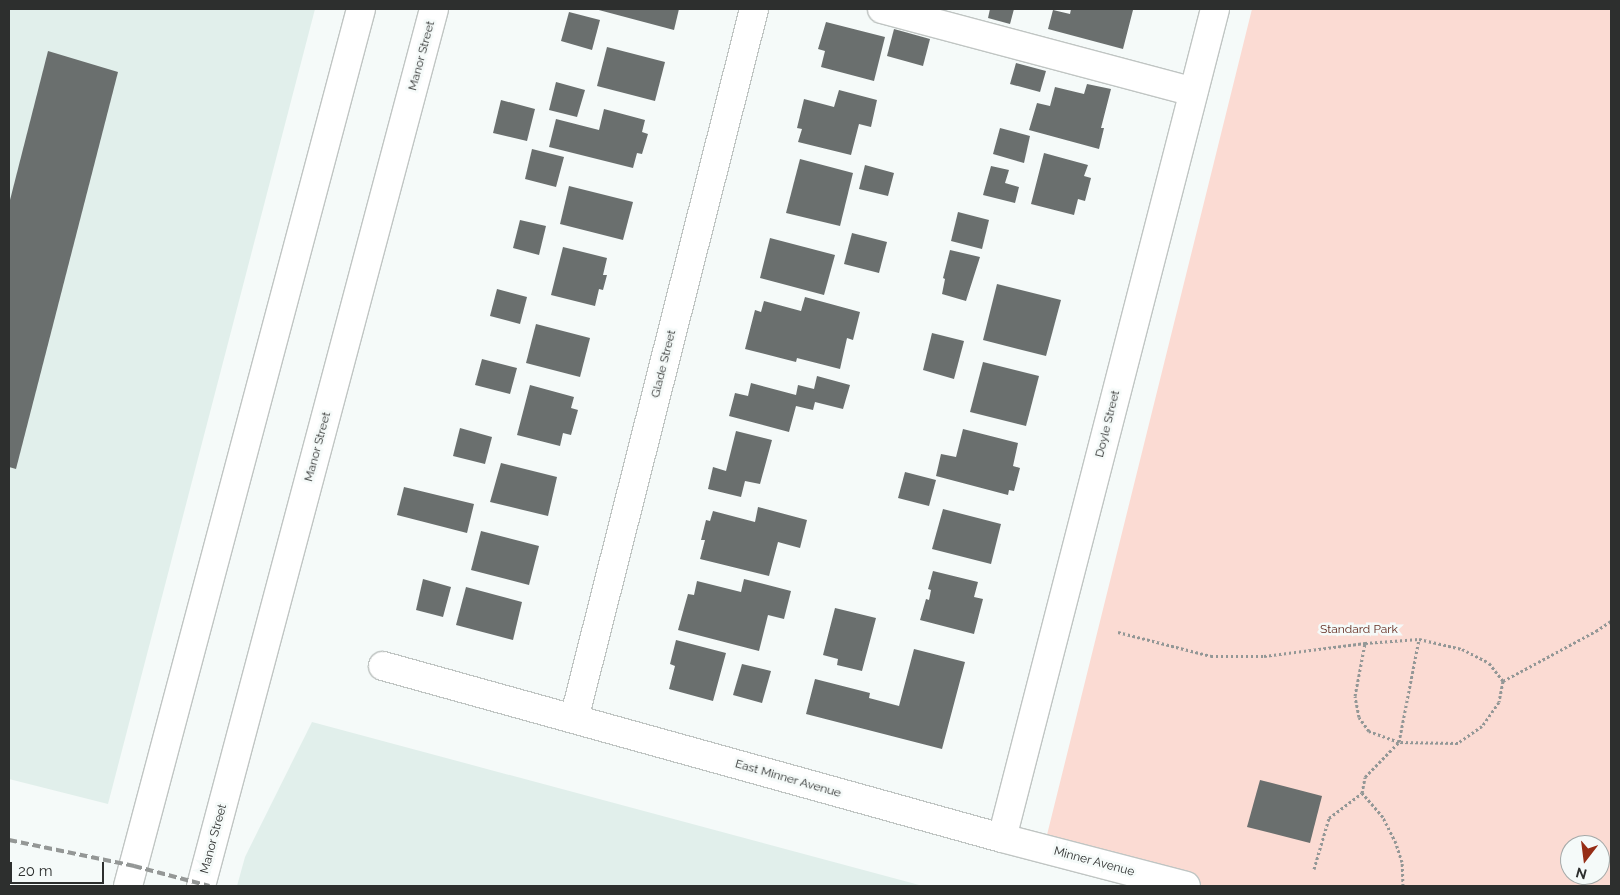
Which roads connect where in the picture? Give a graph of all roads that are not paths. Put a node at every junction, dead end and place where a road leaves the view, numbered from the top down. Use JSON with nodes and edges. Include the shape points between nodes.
{"nodes":[{"id":1,"x":360,"y":9,"type":"edge"},
{"id":2,"x":434,"y":9,"type":"edge"},
{"id":3,"x":754,"y":9,"type":"edge"},
{"id":4,"x":882,"y":9,"type":"edge"},
{"id":5,"x":1215,"y":9,"type":"edge"},
{"id":6,"x":1193,"y":92,"type":"junction"},
{"id":7,"x":383,"y":666,"type":"dead end"},
{"id":8,"x":574,"y":719,"type":"junction"},
{"id":9,"x":1002,"y":838,"type":"junction"},
{"id":10,"x":128,"y":886,"type":"edge"},
{"id":11,"x":201,"y":886,"type":"edge"},
{"id":12,"x":1186,"y":886,"type":"edge"}],
"edges":[{"from":1,"to":10,"type":"street"},
{"from":2,"to":11,"type":"street","name":"Manor Street"},
{"from":3,"to":8,"type":"street","name":"Glade Street"},
{"from":4,"to":6,"type":"street"},
{"from":5,"to":6,"type":"street","name":"Doyle Street"},
{"from":6,"to":9,"type":"street","name":"Doyle Street"},
{"from":7,"to":8,"type":"street","name":"East Minner Avenue"},
{"from":8,"to":9,"type":"street","name":"East Minner Avenue"},
{"from":9,"to":12,"type":"street","name":"Minner Avenue"}]}
